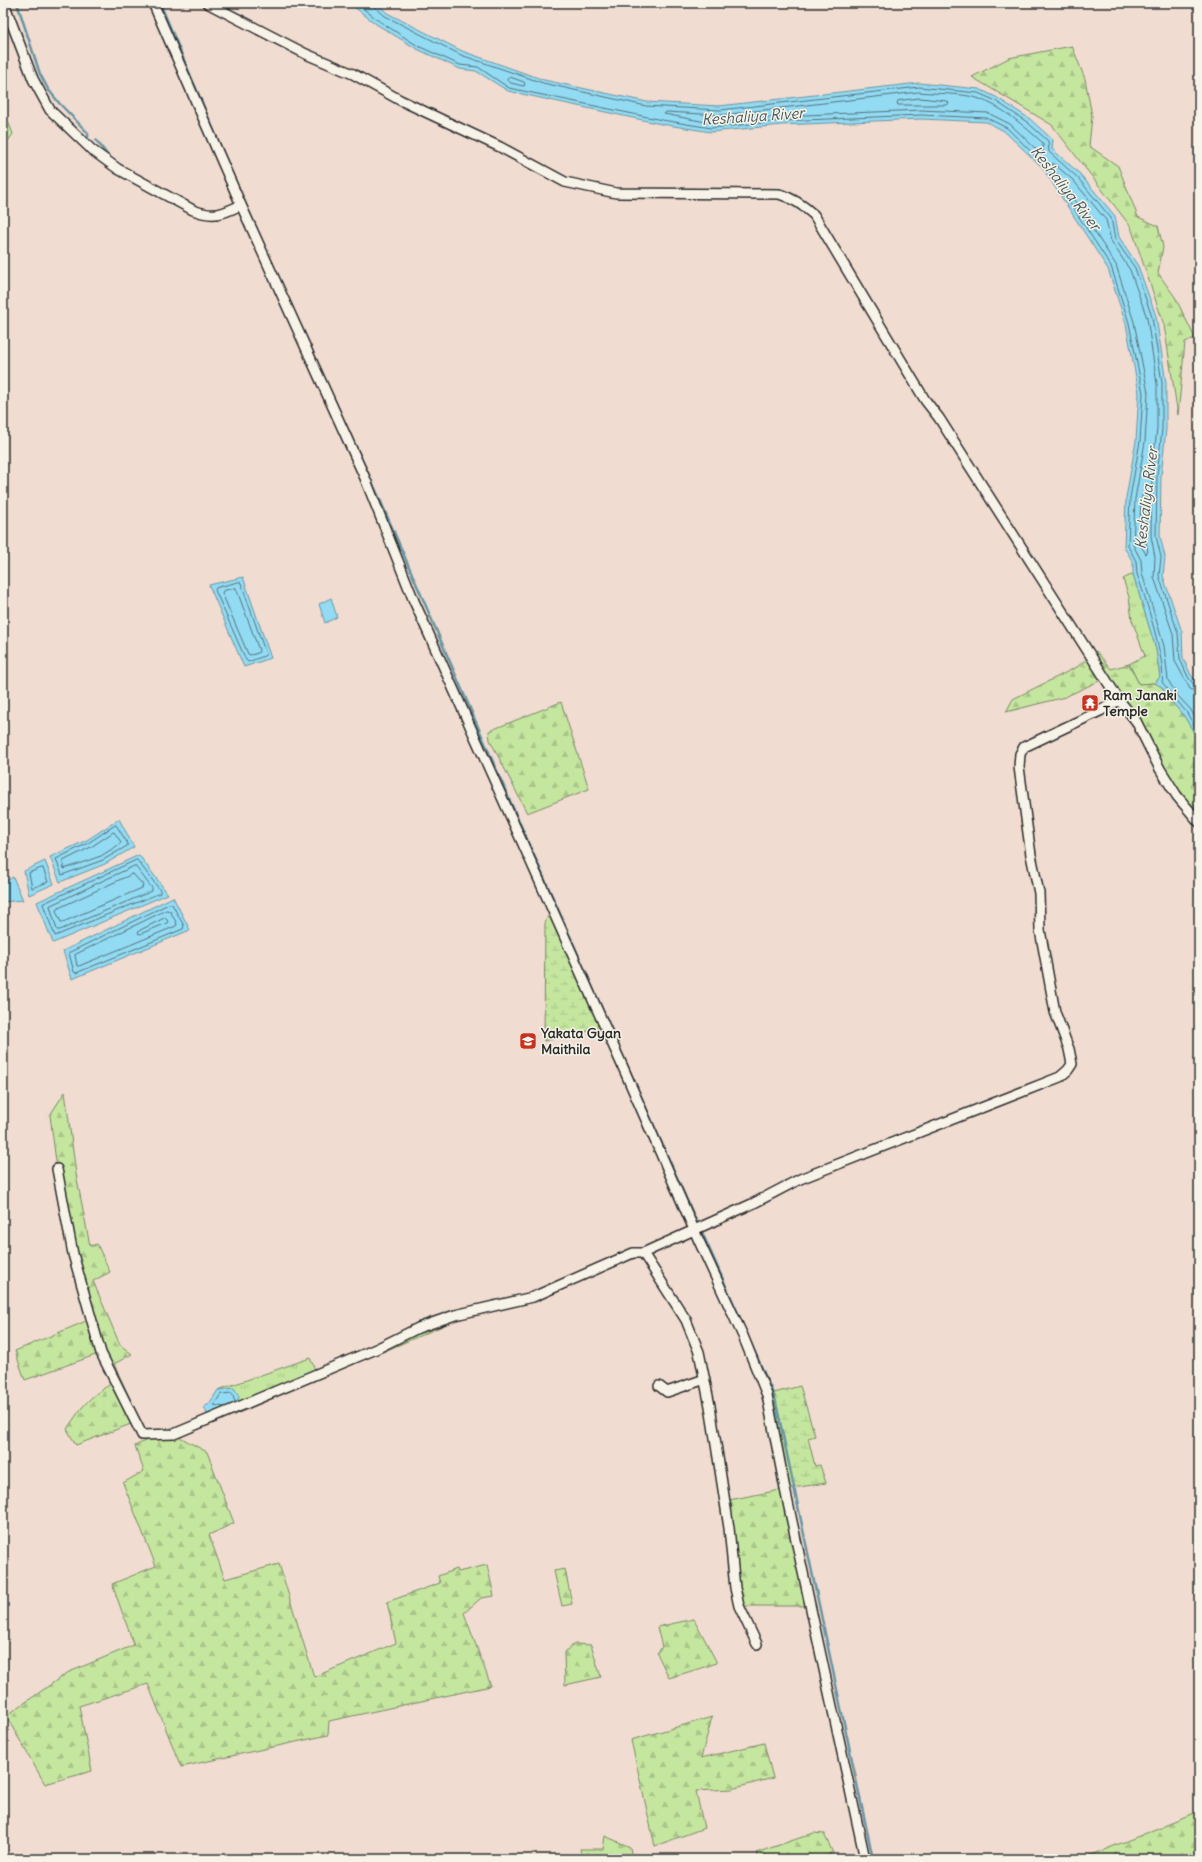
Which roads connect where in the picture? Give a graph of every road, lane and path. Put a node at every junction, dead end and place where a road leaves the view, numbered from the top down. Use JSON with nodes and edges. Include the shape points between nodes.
{"nodes":[{"id":1,"x":4,"y":3,"type":"edge"},
{"id":2,"x":153,"y":3,"type":"edge"},
{"id":3,"x":207,"y":3,"type":"edge"},
{"id":4,"x":242,"y":205,"type":"junction"},
{"id":5,"x":1119,"y":700,"type":"junction"},
{"id":6,"x":1199,"y":822,"type":"edge"},
{"id":7,"x":56,"y":1170,"type":"dead end"},
{"id":8,"x":695,"y":1229,"type":"junction"},
{"id":9,"x":643,"y":1253,"type":"junction"},
{"id":10,"x":705,"y":1379,"type":"junction"},
{"id":11,"x":658,"y":1386,"type":"dead end"},
{"id":12,"x":757,"y":1644,"type":"dead end"},
{"id":13,"x":865,"y":1859,"type":"edge"}],
"edges":[{"from":1,"to":4,"type":"street","via":[[33,79],[50,110],[92,150],[118,169],[193,210],[219,215]]},
{"from":2,"to":4,"type":"street"},
{"from":3,"to":5,"type":"street","via":[[306,54],[353,74],[400,100],[500,147],[565,182],[616,193],[779,194],[802,204],[814,215],[925,400]]},
{"from":4,"to":8,"type":"street","via":[[364,478],[414,601]]},
{"from":5,"to":6,"type":"street","via":[[1136,721],[1160,769]]},
{"from":5,"to":8,"type":"street","via":[[1024,748],[1020,754],[1024,808],[1039,893],[1040,930],[1055,1012],[1072,1064],[1068,1070],[1060,1077],[800,1179]]},
{"from":7,"to":9,"type":"street","via":[[73,1254],[101,1352],[142,1435],[174,1434],[376,1349],[418,1328],[455,1314],[533,1297],[633,1253]]},
{"from":8,"to":9,"type":"street"},
{"from":8,"to":13,"type":"street","via":[[767,1395]]},
{"from":9,"to":10,"type":"street","via":[[686,1320],[695,1339]]},
{"from":10,"to":11,"type":"street","via":[[667,1392]]},
{"from":10,"to":12,"type":"street","via":[[729,1528],[735,1588],[739,1606]]}]}
